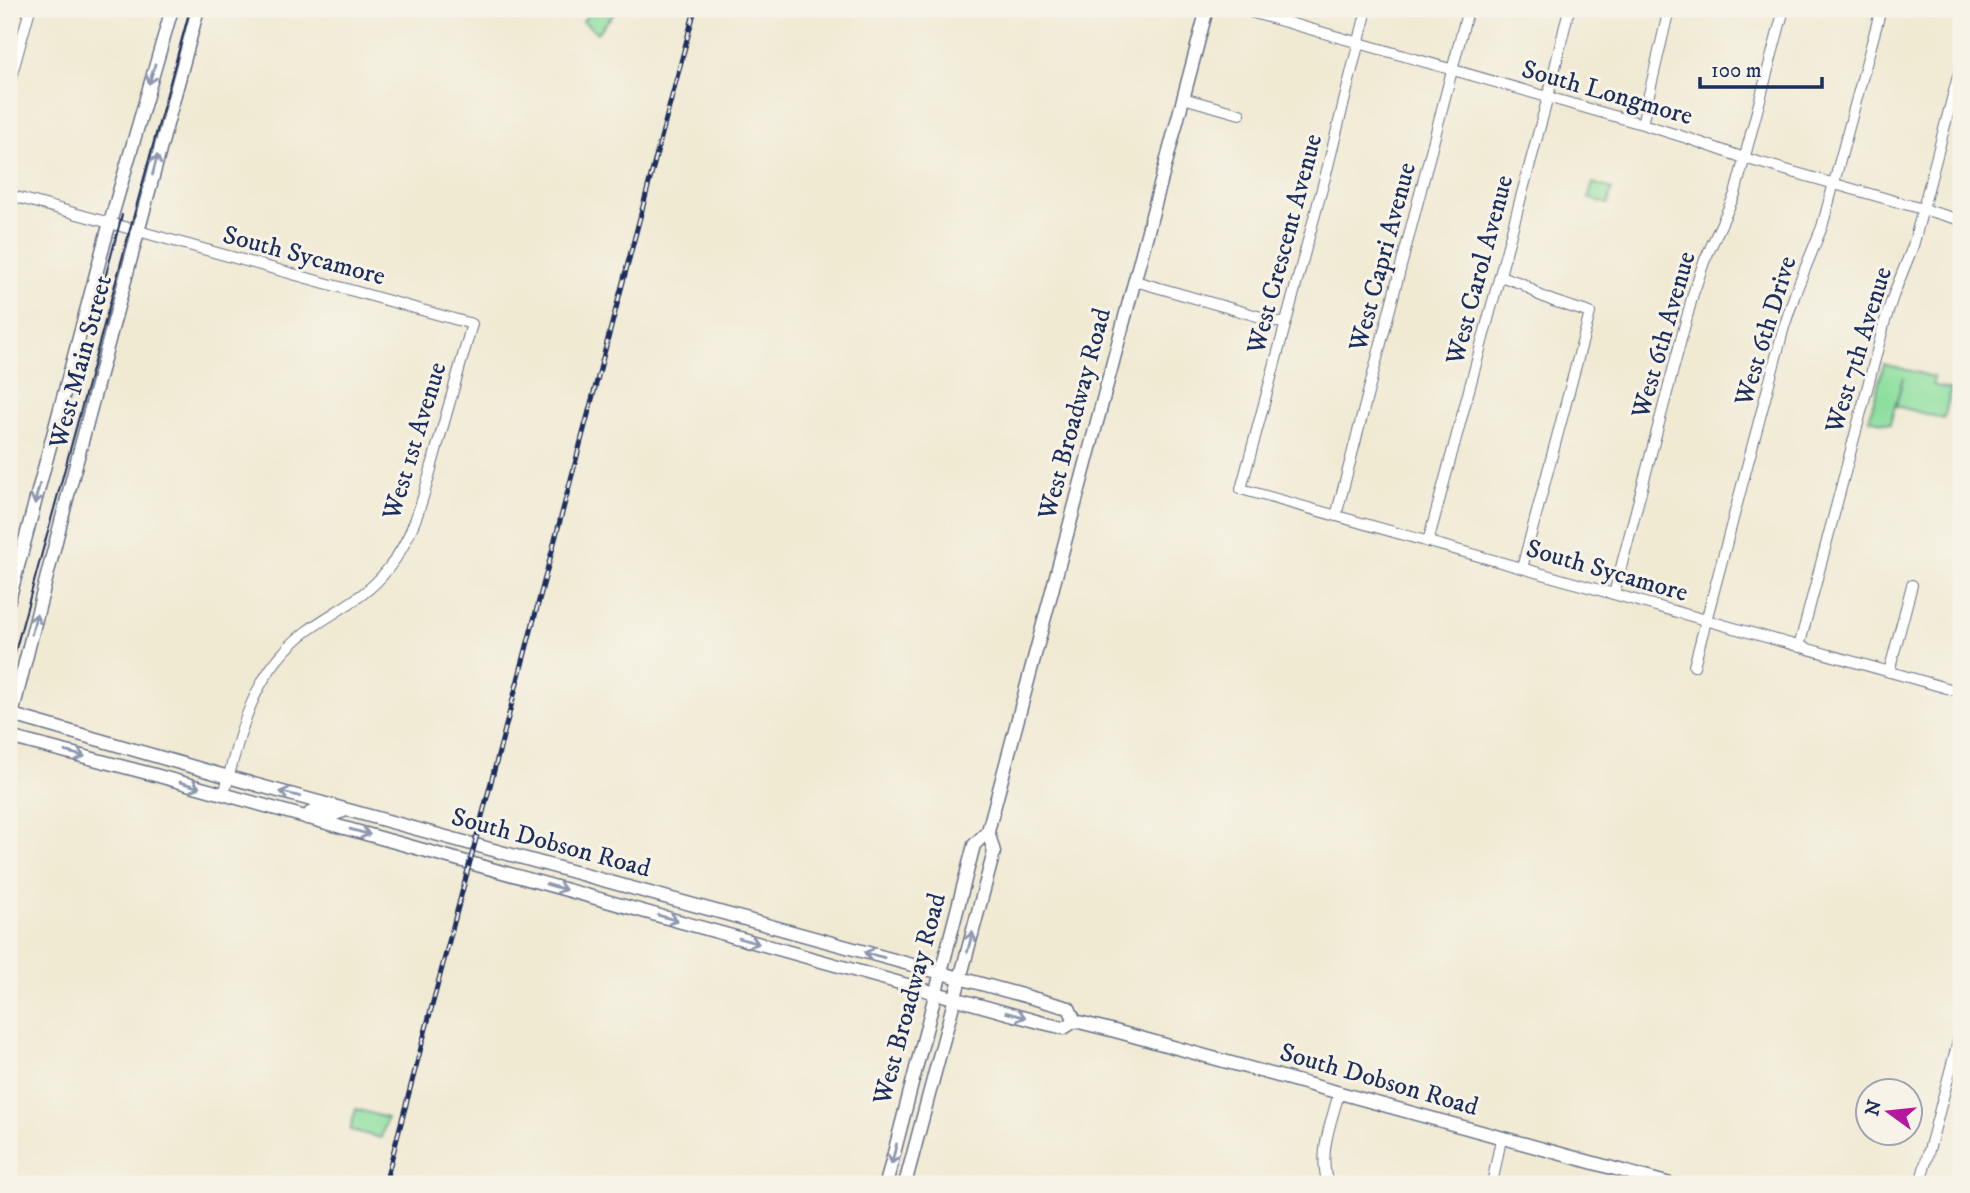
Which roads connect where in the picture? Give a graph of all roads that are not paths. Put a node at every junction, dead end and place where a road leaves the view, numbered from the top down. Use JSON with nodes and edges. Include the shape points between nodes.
{"nodes":[{"id":1,"x":30,"y":9,"type":"edge"},
{"id":2,"x":172,"y":9,"type":"edge"},
{"id":3,"x":198,"y":9,"type":"edge"},
{"id":4,"x":1207,"y":9,"type":"edge"},
{"id":5,"x":1240,"y":9,"type":"edge"},
{"id":6,"x":1367,"y":9,"type":"edge"},
{"id":7,"x":1468,"y":9,"type":"edge"},
{"id":8,"x":1569,"y":9,"type":"edge"},
{"id":9,"x":1669,"y":9,"type":"edge"},
{"id":10,"x":1784,"y":9,"type":"edge"},
{"id":11,"x":1881,"y":9,"type":"edge"},
{"id":12,"x":1359,"y":43,"type":"junction"},
{"id":13,"x":1961,"y":65,"type":"edge"},
{"id":14,"x":1454,"y":71,"type":"junction"},
{"id":15,"x":9,"y":85,"type":"edge"},
{"id":16,"x":1183,"y":97,"type":"junction"},
{"id":17,"x":1548,"y":97,"type":"junction"},
{"id":18,"x":1240,"y":114,"type":"dead end"},
{"id":19,"x":1642,"y":124,"type":"junction"},
{"id":20,"x":1744,"y":158,"type":"junction"},
{"id":21,"x":1835,"y":183,"type":"junction"},
{"id":22,"x":9,"y":195,"type":"edge"},
{"id":23,"x":1924,"y":209,"type":"junction"},
{"id":24,"x":1961,"y":219,"type":"edge"},
{"id":25,"x":110,"y":224,"type":"junction"},
{"id":26,"x":138,"y":232,"type":"junction"},
{"id":27,"x":1500,"y":276,"type":"junction"},
{"id":28,"x":1135,"y":281,"type":"junction"},
{"id":29,"x":472,"y":324,"type":"joint"},
{"id":30,"x":1285,"y":324,"type":"junction"},
{"id":31,"x":1241,"y":489,"type":"joint"},
{"id":32,"x":1336,"y":516,"type":"junction"},
{"id":33,"x":1429,"y":542,"type":"junction"},
{"id":34,"x":1522,"y":568,"type":"junction"},
{"id":35,"x":1912,"y":585,"type":"dead end"},
{"id":36,"x":1614,"y":594,"type":"junction"},
{"id":37,"x":9,"y":600,"type":"edge"},
{"id":38,"x":1707,"y":621,"type":"junction"},
{"id":39,"x":1799,"y":647,"type":"junction"},
{"id":40,"x":1694,"y":666,"type":"dead end"},
{"id":41,"x":1889,"y":672,"type":"junction"},
{"id":42,"x":1961,"y":692,"type":"edge"},
{"id":43,"x":10,"y":718,"type":"edge"},
{"id":44,"x":9,"y":737,"type":"edge"},
{"id":45,"x":229,"y":777,"type":"junction"},
{"id":46,"x":224,"y":794,"type":"junction"},
{"id":47,"x":346,"y":810,"type":"junction"},
{"id":48,"x":307,"y":818,"type":"junction"},
{"id":49,"x":988,"y":831,"type":"junction"},
{"id":50,"x":939,"y":973,"type":"junction"},
{"id":51,"x":961,"y":979,"type":"junction"},
{"id":52,"x":934,"y":993,"type":"junction"},
{"id":53,"x":955,"y":998,"type":"junction"},
{"id":54,"x":1075,"y":1021,"type":"junction"},
{"id":55,"x":1961,"y":1030,"type":"edge"},
{"id":56,"x":1339,"y":1093,"type":"junction"},
{"id":57,"x":1501,"y":1139,"type":"junction"},
{"id":58,"x":886,"y":1184,"type":"edge"},
{"id":59,"x":905,"y":1184,"type":"edge"},
{"id":60,"x":1328,"y":1184,"type":"edge"},
{"id":61,"x":1492,"y":1184,"type":"edge"},
{"id":62,"x":1670,"y":1184,"type":"edge"},
{"id":63,"x":1920,"y":1184,"type":"edge"}],
"edges":[{"from":1,"to":15,"type":"street"},
{"from":2,"to":25,"type":"main road","name":"West Main Street","one_way":true},
{"from":26,"to":3,"type":"main road","name":"West Main Street","one_way":true},
{"from":4,"to":16,"type":"main road","name":"West Broadway Road"},
{"from":5,"to":12,"type":"street","name":"South Longmore"},
{"from":6,"to":12,"type":"street","name":"West Crescent Avenue"},
{"from":7,"to":14,"type":"street","name":"West Capri Avenue"},
{"from":8,"to":17,"type":"street","name":"West Carol Avenue"},
{"from":9,"to":19,"type":"street"},
{"from":10,"to":20,"type":"street","name":"West 6th Avenue"},
{"from":11,"to":21,"type":"street","name":"West 6th Drive"},
{"from":12,"to":14,"type":"street","name":"South Longmore"},
{"from":12,"to":30,"type":"street","name":"West Crescent Avenue"},
{"from":13,"to":23,"type":"street","name":"West 7th Avenue"},
{"from":14,"to":17,"type":"street","name":"South Longmore"},
{"from":14,"to":32,"type":"street","name":"West Capri Avenue"},
{"from":16,"to":18,"type":"street"},
{"from":16,"to":28,"type":"main road","name":"West Broadway Road"},
{"from":17,"to":19,"type":"street","name":"South Longmore"},
{"from":17,"to":27,"type":"street","name":"West Carol Avenue"},
{"from":19,"to":20,"type":"street","name":"South Longmore"},
{"from":20,"to":21,"type":"street","name":"South Longmore"},
{"from":20,"to":36,"type":"street","name":"West 6th Avenue","via":[[1735,194],[1693,294]]},
{"from":21,"to":23,"type":"street","name":"South Longmore"},
{"from":21,"to":38,"type":"street","name":"West 6th Drive","via":[[1784,327]]},
{"from":22,"to":25,"type":"street","name":"South Sycamore"},
{"from":23,"to":24,"type":"street","name":"South Longmore"},
{"from":23,"to":39,"type":"street","name":"West 7th Avenue","via":[[1885,321]]},
{"from":25,"to":26,"type":"street","name":"South Sycamore"},
{"from":25,"to":37,"type":"main road","name":"West Main Street","one_way":true},
{"from":26,"to":29,"type":"street","name":"South Sycamore"},
{"from":43,"to":26,"type":"main road","name":"West Main Street","one_way":true},
{"from":27,"to":33,"type":"street","name":"West Carol Avenue"},
{"from":27,"to":34,"type":"street","via":[[1590,313]]},
{"from":28,"to":30,"type":"street"},
{"from":28,"to":49,"type":"main road","name":"West Broadway Road"},
{"from":29,"to":45,"type":"street","name":"West 1st Avenue","via":[[408,538],[378,581],[284,650],[254,695]]},
{"from":30,"to":31,"type":"street","name":"West Crescent Avenue"},
{"from":31,"to":32,"type":"street","name":"South Sycamore"},
{"from":32,"to":33,"type":"street","name":"South Sycamore"},
{"from":33,"to":34,"type":"street","name":"South Sycamore"},
{"from":34,"to":36,"type":"street","name":"South Sycamore"},
{"from":35,"to":41,"type":"street"},
{"from":36,"to":38,"type":"street","name":"South Sycamore"},
{"from":38,"to":39,"type":"street","name":"South Sycamore"},
{"from":38,"to":40,"type":"street","name":"West 6th Drive"},
{"from":39,"to":41,"type":"street","name":"South Sycamore"},
{"from":41,"to":42,"type":"street","name":"South Sycamore"},
{"from":43,"to":45,"type":"main road","name":"South Dobson Road"},
{"from":44,"to":46,"type":"main road","name":"South Dobson Road","one_way":true},
{"from":45,"to":46,"type":"street","name":"West 1st Avenue"},
{"from":47,"to":45,"type":"main road","name":"South Dobson Road","one_way":true},
{"from":46,"to":48,"type":"main road","name":"South Dobson Road"},
{"from":47,"to":48,"type":"main road","via":[[332,815],[315,811]]},
{"from":50,"to":47,"type":"main road","name":"South Dobson Road","one_way":true},
{"from":48,"to":52,"type":"main road","name":"South Dobson Road","one_way":true},
{"from":49,"to":50,"type":"main road","name":"West Broadway Road","via":[[974,845]]},
{"from":51,"to":49,"type":"main road","name":"West Broadway Road","one_way":true,"via":[[994,852]]},
{"from":50,"to":51,"type":"main road","name":"South Dobson Road"},
{"from":50,"to":52,"type":"main road","name":"West Broadway Road"},
{"from":51,"to":53,"type":"main road","name":"West Broadway Road"},
{"from":51,"to":54,"type":"main road","name":"South Dobson Road","via":[[1069,1008]]},
{"from":52,"to":53,"type":"main road","name":"South Dobson Road"},
{"from":52,"to":58,"type":"main road","name":"West Broadway Road","one_way":true},
{"from":53,"to":54,"type":"main road","name":"South Dobson Road","one_way":true,"via":[[1064,1028]]},
{"from":53,"to":59,"type":"main road","name":"West Broadway Road"},
{"from":54,"to":56,"type":"main road","name":"South Dobson Road"},
{"from":55,"to":63,"type":"street"},
{"from":56,"to":57,"type":"main road","name":"South Dobson Road"},
{"from":56,"to":60,"type":"street","via":[[1323,1153]]},
{"from":57,"to":61,"type":"street"},
{"from":57,"to":62,"type":"main road","name":"South Dobson Road"}]}
